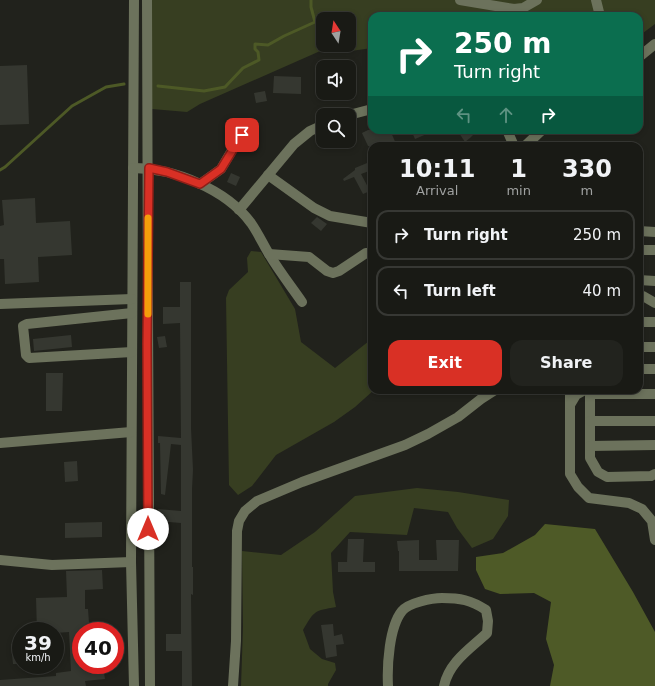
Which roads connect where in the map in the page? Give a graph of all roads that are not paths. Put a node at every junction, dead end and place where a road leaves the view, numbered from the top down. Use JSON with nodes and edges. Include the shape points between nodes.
{"nodes":[{"id":1,"x":134,"y":0,"type":"edge"},
{"id":2,"x":147,"y":0,"type":"edge"},
{"id":3,"x":460,"y":0,"type":"edge"},
{"id":4,"x":537,"y":0,"type":"edge"},
{"id":5,"x":596,"y":0,"type":"edge"},
{"id":6,"x":599,"y":12,"type":"edge"},
{"id":7,"x":655,"y":44,"type":"edge"},
{"id":8,"x":643,"y":53,"type":"edge"},
{"id":9,"x":368,"y":109,"type":"edge"},
{"id":10,"x":356,"y":113,"type":"edge"},
{"id":11,"x":316,"y":128,"type":"edge"},
{"id":12,"x":538,"y":134,"type":"edge"},
{"id":13,"x":242,"y":135,"type":"dead end"},
{"id":14,"x":529,"y":142,"type":"edge"},
{"id":15,"x":133,"y":168,"type":"junction"},
{"id":16,"x":149,"y":168,"type":"junction"},
{"id":17,"x":268,"y":175,"type":"junction"},
{"id":18,"x":200,"y":184,"type":"junction"},
{"id":19,"x":239,"y":210,"type":"junction"},
{"id":20,"x":368,"y":222,"type":"edge"},
{"id":21,"x":643,"y":231,"type":"edge"},
{"id":22,"x":655,"y":232,"type":"edge"},
{"id":23,"x":643,"y":250,"type":"edge"},
{"id":24,"x":655,"y":250,"type":"edge"},
{"id":25,"x":366,"y":253,"type":"dead end"},
{"id":26,"x":269,"y":254,"type":"junction"},
{"id":27,"x":643,"y":280,"type":"edge"},
{"id":28,"x":655,"y":281,"type":"edge"},
{"id":29,"x":643,"y":296,"type":"edge"},
{"id":30,"x":132,"y":299,"type":"junction"},
{"id":31,"x":302,"y":302,"type":"dead end"},
{"id":32,"x":655,"y":303,"type":"edge"},
{"id":33,"x":0,"y":304,"type":"edge"},
{"id":34,"x":132,"y":313,"type":"junction"},
{"id":35,"x":643,"y":322,"type":"edge"},
{"id":36,"x":655,"y":322,"type":"edge"},
{"id":37,"x":643,"y":347,"type":"edge"},
{"id":38,"x":655,"y":347,"type":"edge"},
{"id":39,"x":132,"y":352,"type":"junction"},
{"id":40,"x":643,"y":369,"type":"edge"},
{"id":41,"x":655,"y":369,"type":"edge"},
{"id":42,"x":643,"y":393,"type":"edge"},
{"id":43,"x":489,"y":394,"type":"edge"},
{"id":44,"x":570,"y":394,"type":"edge"},
{"id":45,"x":581,"y":394,"type":"edge"},
{"id":46,"x":588,"y":394,"type":"edge"},
{"id":47,"x":655,"y":394,"type":"edge"},
{"id":48,"x":570,"y":421,"type":"junction"},
{"id":49,"x":590,"y":421,"type":"junction"},
{"id":50,"x":655,"y":421,"type":"edge"},
{"id":51,"x":131,"y":432,"type":"junction"},
{"id":52,"x":0,"y":444,"type":"edge"},
{"id":53,"x":590,"y":446,"type":"junction"},
{"id":54,"x":655,"y":446,"type":"edge"},
{"id":55,"x":655,"y":474,"type":"edge"},
{"id":56,"x":655,"y":540,"type":"edge"},
{"id":57,"x":0,"y":560,"type":"edge"},
{"id":58,"x":131,"y":562,"type":"junction"},
{"id":59,"x":134,"y":686,"type":"edge"},
{"id":60,"x":150,"y":686,"type":"edge"},
{"id":61,"x":233,"y":686,"type":"edge"},
{"id":62,"x":388,"y":686,"type":"edge"},
{"id":63,"x":444,"y":686,"type":"edge"}],
"edges":[{"from":1,"to":15,"type":"street"},
{"from":2,"to":16,"type":"street"},
{"from":3,"to":4,"type":"street","via":[[514,9],[523,8]]},
{"from":5,"to":6,"type":"street"},
{"from":7,"to":8,"type":"street"},
{"from":9,"to":10,"type":"street"},
{"from":11,"to":17,"type":"street","via":[[294,144]]},
{"from":12,"to":14,"type":"street"},
{"from":13,"to":18,"type":"street","via":[[221,169]]},
{"from":15,"to":16,"type":"street"},
{"from":15,"to":30,"type":"street"},
{"from":16,"to":18,"type":"street"},
{"from":16,"to":60,"type":"street","via":[[147,360]]},
{"from":17,"to":19,"type":"street"},
{"from":17,"to":20,"type":"street","via":[[314,208],[330,216]]},
{"from":18,"to":19,"type":"street"},
{"from":19,"to":26,"type":"street","via":[[250,222]]},
{"from":21,"to":22,"type":"street"},
{"from":23,"to":24,"type":"street"},
{"from":25,"to":26,"type":"street","via":[[333,273],[327,272],[309,257]]},
{"from":26,"to":31,"type":"street"},
{"from":27,"to":28,"type":"street"},
{"from":29,"to":32,"type":"street"},
{"from":30,"to":33,"type":"street"},
{"from":30,"to":34,"type":"street"},
{"from":34,"to":39,"type":"street"},
{"from":34,"to":39,"type":"street","via":[[23,326],[26,355],[29,358]]},
{"from":35,"to":36,"type":"street"},
{"from":37,"to":38,"type":"street"},
{"from":39,"to":51,"type":"street"},
{"from":40,"to":41,"type":"street"},
{"from":42,"to":47,"type":"street"},
{"from":43,"to":61,"type":"street","via":[[458,417],[428,434],[302,482],[257,501],[245,511],[239,521],[238,531]]},
{"from":44,"to":48,"type":"street"},
{"from":45,"to":48,"type":"street","via":[[570,404]]},
{"from":46,"to":49,"type":"street"},
{"from":48,"to":56,"type":"street","via":[[570,474],[578,487],[589,498],[629,503],[642,509],[652,521]]},
{"from":49,"to":50,"type":"street"},
{"from":49,"to":53,"type":"street"},
{"from":51,"to":52,"type":"street"},
{"from":51,"to":58,"type":"street"},
{"from":53,"to":54,"type":"street"},
{"from":53,"to":55,"type":"street","via":[[590,458],[598,472],[607,477]]},
{"from":57,"to":58,"type":"street","via":[[52,565]]},
{"from":58,"to":59,"type":"street"},
{"from":62,"to":63,"type":"street","via":[[392,633],[396,620],[403,610],[418,602],[434,598],[455,598],[475,603],[486,610],[487,633],[461,655],[446,677]]}]}
